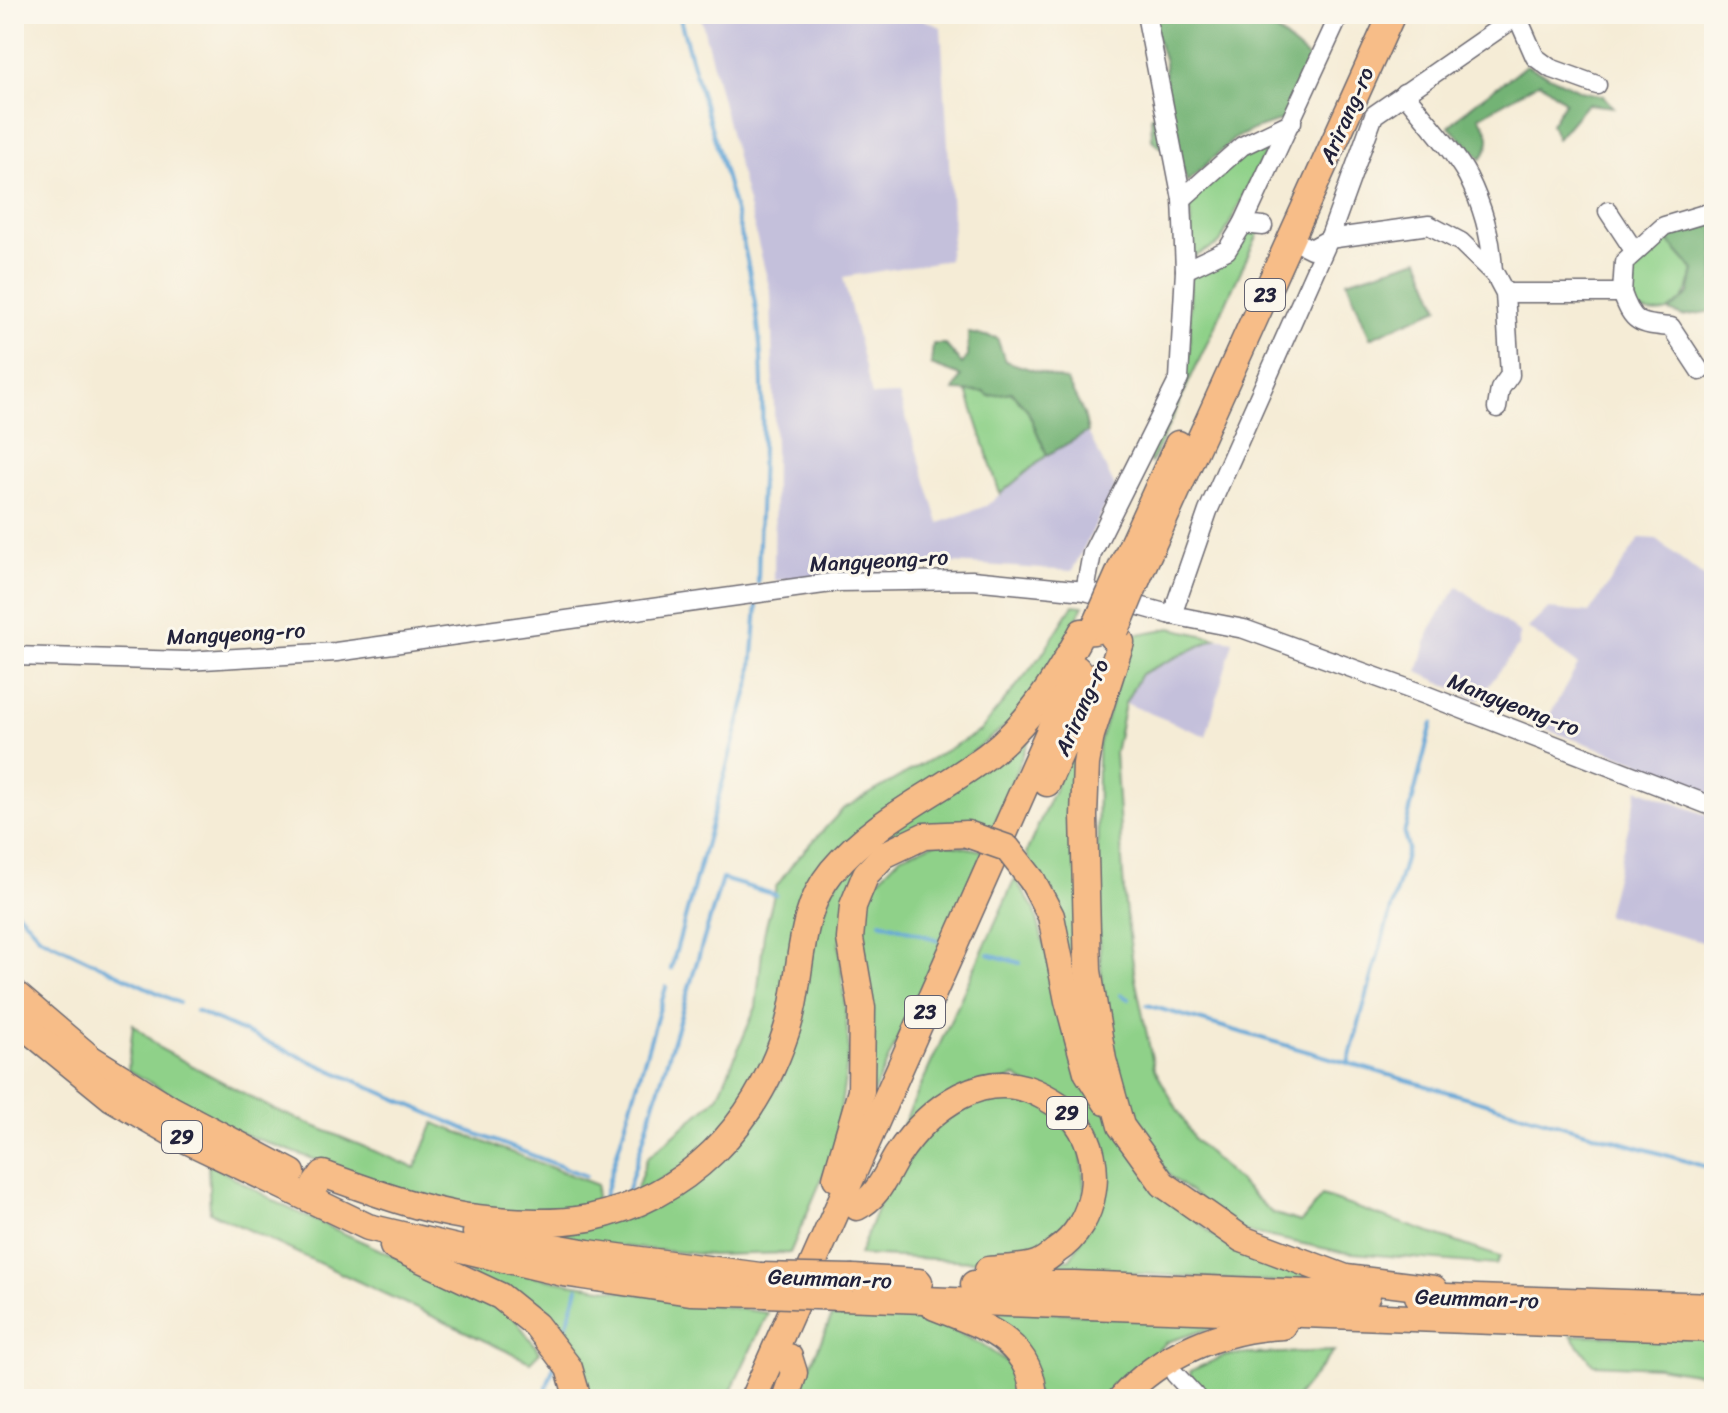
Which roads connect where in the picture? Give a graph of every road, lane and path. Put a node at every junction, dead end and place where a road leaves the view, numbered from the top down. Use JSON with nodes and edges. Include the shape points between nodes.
{"nodes":[{"id":1,"x":1146,"y":14,"type":"edge"},
{"id":2,"x":1340,"y":14,"type":"edge"},
{"id":3,"x":1372,"y":14,"type":"edge"},
{"id":4,"x":1392,"y":14,"type":"edge"},
{"id":5,"x":1519,"y":15,"type":"edge"},
{"id":6,"x":1597,"y":85,"type":"dead end"},
{"id":7,"x":1404,"y":93,"type":"junction"},
{"id":8,"x":1292,"y":122,"type":"junction"},
{"id":9,"x":1182,"y":199,"type":"junction"},
{"id":10,"x":1608,"y":211,"type":"dead end"},
{"id":11,"x":1714,"y":211,"type":"edge"},
{"id":12,"x":1243,"y":224,"type":"junction"},
{"id":13,"x":1263,"y":226,"type":"dead end"},
{"id":14,"x":1329,"y":239,"type":"junction"},
{"id":15,"x":1301,"y":244,"type":"dead end"},
{"id":16,"x":1635,"y":252,"type":"junction"},
{"id":17,"x":1185,"y":270,"type":"junction"},
{"id":18,"x":1493,"y":273,"type":"junction"},
{"id":19,"x":1505,"y":293,"type":"junction"},
{"id":20,"x":1622,"y":293,"type":"junction"},
{"id":21,"x":1700,"y":371,"type":"dead end"},
{"id":22,"x":1497,"y":408,"type":"dead end"},
{"id":23,"x":1129,"y":574,"type":"junction"},
{"id":24,"x":1085,"y":591,"type":"junction"},
{"id":25,"x":1172,"y":615,"type":"junction"},
{"id":26,"x":1105,"y":631,"type":"junction"},
{"id":27,"x":14,"y":656,"type":"edge"},
{"id":28,"x":1714,"y":807,"type":"edge"},
{"id":29,"x":14,"y":993,"type":"edge"},
{"id":30,"x":14,"y":1018,"type":"edge"},
{"id":31,"x":1121,"y":1126,"type":"junction"},
{"id":32,"x":315,"y":1185,"type":"junction"},
{"id":33,"x":848,"y":1206,"type":"junction"},
{"id":34,"x":368,"y":1227,"type":"junction"},
{"id":35,"x":955,"y":1284,"type":"junction"},
{"id":36,"x":763,"y":1285,"type":"junction"},
{"id":37,"x":847,"y":1288,"type":"junction"},
{"id":38,"x":1436,"y":1297,"type":"junction"},
{"id":39,"x":917,"y":1299,"type":"junction"},
{"id":40,"x":1714,"y":1306,"type":"edge"},
{"id":41,"x":1351,"y":1316,"type":"junction"},
{"id":42,"x":1714,"y":1329,"type":"edge"},
{"id":43,"x":789,"y":1357,"type":"junction"},
{"id":44,"x":1175,"y":1374,"type":"dead end"},
{"id":45,"x":761,"y":1394,"type":"edge"},
{"id":46,"x":578,"y":1399,"type":"edge"},
{"id":47,"x":738,"y":1399,"type":"edge"},
{"id":48,"x":785,"y":1399,"type":"edge"},
{"id":49,"x":1034,"y":1399,"type":"edge"},
{"id":50,"x":1121,"y":1399,"type":"edge"},
{"id":51,"x":1198,"y":1399,"type":"edge"}],
"edges":[{"from":1,"to":9,"type":"street"},
{"from":2,"to":8,"type":"street"},
{"from":3,"to":23,"type":"highway","name":"Arirang-ro","number":"23"},
{"from":4,"to":23,"type":"highway","name":"Arirang-ro","number":"23"},
{"from":5,"to":6,"type":"street","via":[[1535,57]]},
{"from":5,"to":7,"type":"street"},
{"from":7,"to":14,"type":"street","via":[[1374,115]]},
{"from":7,"to":18,"type":"street","via":[[1467,175],[1492,251]]},
{"from":8,"to":9,"type":"street","via":[[1242,146]]},
{"from":8,"to":12,"type":"street"},
{"from":9,"to":17,"type":"street"},
{"from":10,"to":16,"type":"street"},
{"from":11,"to":16,"type":"street","via":[[1664,226]]},
{"from":12,"to":13,"type":"street"},
{"from":12,"to":17,"type":"street","via":[[1227,250]]},
{"from":14,"to":15,"type":"street","via":[[1311,249]]},
{"from":14,"to":18,"type":"street","via":[[1429,225],[1461,242]]},
{"from":14,"to":25,"type":"street","via":[[1213,498]]},
{"from":16,"to":20,"type":"street","via":[[1624,262]]},
{"from":17,"to":24,"type":"street","via":[[1179,379],[1092,553]]},
{"from":18,"to":19,"type":"street"},
{"from":19,"to":20,"type":"street"},
{"from":19,"to":22,"type":"street","via":[[1510,375],[1500,389]]},
{"from":20,"to":21,"type":"street","via":[[1630,316],[1643,324],[1671,327]]},
{"from":23,"to":26,"type":"highway","name":"Arirang-ro","number":"23","bridge":true},
{"from":24,"to":25,"type":"street","name":"Mangyeong-ro"},
{"from":24,"to":27,"type":"street","name":"Mangyeong-ro","via":[[972,580],[838,582],[336,652],[187,661]]},
{"from":25,"to":28,"type":"street","name":"Mangyeong-ro","via":[[1244,629]]},
{"from":26,"to":31,"type":"highway","via":[[1121,642],[1086,764],[1088,971]]},
{"from":26,"to":32,"type":"highway","via":[[1082,632],[1058,676],[1019,727],[976,763],[872,830],[830,873],[802,940],[789,1024],[763,1090],[740,1123],[680,1180],[644,1200],[589,1218],[507,1221],[392,1199],[323,1174]]},
{"from":26,"to":33,"type":"highway","name":"Arirang-ro","number":"23"},
{"from":29,"to":32,"type":"highway","name":"Geumman-ro","number":"29","via":[[90,1058],[171,1109]]},
{"from":30,"to":34,"type":"highway","name":"Geumman-ro","number":"29","via":[[112,1098],[174,1134]]},
{"from":31,"to":33,"type":"highway","bridge":true,"via":[[1087,1072],[1051,916],[1032,880],[1007,848],[967,834],[924,836],[884,855],[866,874],[853,906],[850,939],[862,1008],[861,1091],[831,1197]]},
{"from":31,"to":38,"type":"highway","via":[[1163,1184],[1242,1239],[1346,1278],[1434,1289]]},
{"from":32,"to":36,"type":"highway","name":"Geumman-ro","number":"29","via":[[414,1223]]},
{"from":33,"to":35,"type":"highway","number":"29","via":[[871,1201],[899,1154],[937,1111],[958,1096],[983,1085],[1028,1088],[1060,1106],[1078,1123],[1096,1180],[1077,1231],[1037,1264],[959,1273]]},
{"from":33,"to":43,"type":"highway","name":"Arirang-ro","number":"23"},
{"from":33,"to":45,"type":"highway","name":"Arirang-ro","number":"23"},
{"from":34,"to":36,"type":"highway","name":"Geumman-ro","via":[[563,1273],[690,1292]]},
{"from":34,"to":46,"type":"highway","number":"29","via":[[361,1232],[500,1296],[536,1325],[569,1368]]},
{"from":35,"to":37,"type":"highway","name":"Geumman-ro","number":"29"},
{"from":35,"to":38,"type":"highway","name":"Geumman-ro"},
{"from":36,"to":37,"type":"highway","name":"Geumman-ro","bridge":true},
{"from":37,"to":39,"type":"highway","name":"Geumman-ro"},
{"from":38,"to":40,"type":"highway","name":"Geumman-ro"},
{"from":39,"to":41,"type":"highway","name":"Geumman-ro"},
{"from":39,"to":49,"type":"highway","via":[[984,1327],[1018,1350]]},
{"from":41,"to":42,"type":"highway","name":"Geumman-ro"},
{"from":41,"to":50,"type":"highway","via":[[1350,1325],[1258,1327],[1182,1350]]},
{"from":43,"to":45,"type":"highway","name":"Arirang-ro","number":"23"},
{"from":43,"to":48,"type":"highway","via":[[794,1373]]},
{"from":44,"to":51,"type":"street"},
{"from":45,"to":47,"type":"highway","via":[[746,1386]]}]}
